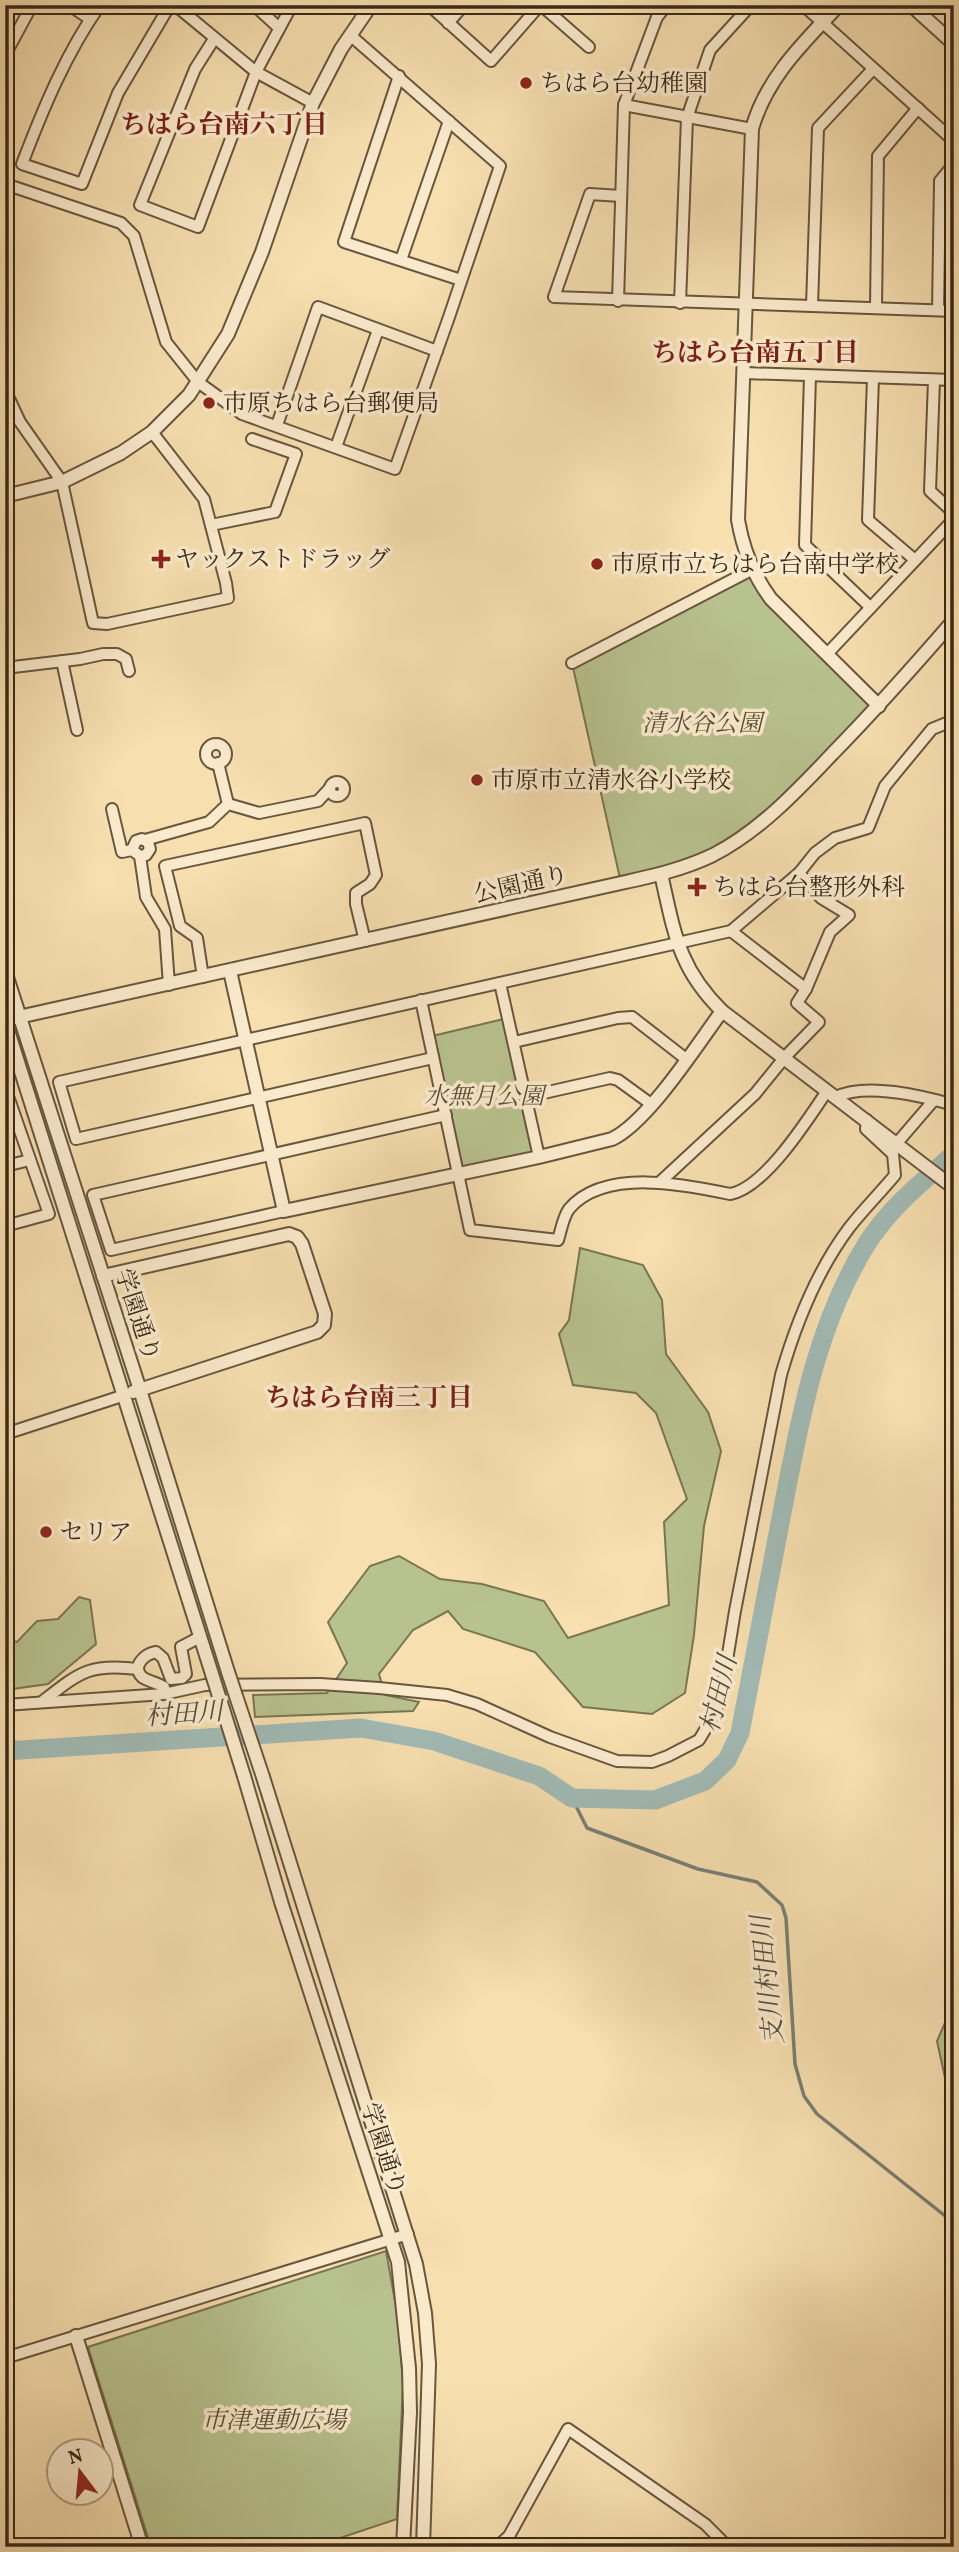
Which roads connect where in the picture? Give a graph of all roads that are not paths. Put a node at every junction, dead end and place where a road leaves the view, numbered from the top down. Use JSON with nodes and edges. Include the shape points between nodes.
{"nodes":[{"id":1,"x":32,"y":5,"type":"edge"},
{"id":2,"x":69,"y":5,"type":"edge"},
{"id":3,"x":100,"y":5,"type":"edge"},
{"id":4,"x":172,"y":5,"type":"edge"},
{"id":5,"x":254,"y":5,"type":"edge"},
{"id":6,"x":292,"y":5,"type":"edge"},
{"id":7,"x":371,"y":5,"type":"edge"},
{"id":8,"x":429,"y":5,"type":"edge"},
{"id":9,"x":464,"y":5,"type":"edge"},
{"id":10,"x":540,"y":5,"type":"edge"},
{"id":11,"x":667,"y":5,"type":"edge"},
{"id":12,"x":751,"y":5,"type":"edge"},
{"id":13,"x":803,"y":5,"type":"edge"},
{"id":14,"x":839,"y":5,"type":"edge"},
{"id":15,"x":911,"y":5,"type":"edge"},
{"id":16,"x":90,"y":19,"type":"junction"},
{"id":17,"x":448,"y":23,"type":"junction"},
{"id":18,"x":822,"y":23,"type":"junction"},
{"id":19,"x":278,"y":27,"type":"junction"},
{"id":20,"x":350,"y":35,"type":"junction"},
{"id":21,"x":214,"y":39,"type":"junction"},
{"id":22,"x":954,"y":44,"type":"edge"},
{"id":23,"x":589,"y":47,"type":"dead end"},
{"id":24,"x":5,"y":55,"type":"edge"},
{"id":25,"x":873,"y":69,"type":"junction"},
{"id":26,"x":256,"y":72,"type":"junction"},
{"id":27,"x":399,"y":76,"type":"junction"},
{"id":28,"x":313,"y":103,"type":"junction"},
{"id":29,"x":624,"y":105,"type":"junction"},
{"id":30,"x":918,"y":108,"type":"junction"},
{"id":31,"x":687,"y":118,"type":"junction"},
{"id":32,"x":449,"y":121,"type":"junction"},
{"id":33,"x":752,"y":129,"type":"junction"},
{"id":34,"x":954,"y":141,"type":"edge"},
{"id":35,"x":954,"y":164,"type":"edge"},
{"id":36,"x":5,"y":194,"type":"edge"},
{"id":37,"x":621,"y":196,"type":"junction"},
{"id":38,"x":401,"y":260,"type":"junction"},
{"id":39,"x":461,"y":280,"type":"junction"},
{"id":40,"x":618,"y":301,"type":"junction"},
{"id":41,"x":680,"y":303,"type":"junction"},
{"id":42,"x":747,"y":305,"type":"junction"},
{"id":43,"x":812,"y":306,"type":"junction"},
{"id":44,"x":876,"y":308,"type":"junction"},
{"id":45,"x":938,"y":310,"type":"junction"},
{"id":46,"x":954,"y":311,"type":"edge"},
{"id":47,"x":378,"y":330,"type":"junction"},
{"id":48,"x":438,"y":351,"type":"junction"},
{"id":49,"x":744,"y":373,"type":"junction"},
{"id":50,"x":810,"y":376,"type":"junction"},
{"id":51,"x":873,"y":378,"type":"junction"},
{"id":52,"x":934,"y":380,"type":"junction"},
{"id":53,"x":954,"y":380,"type":"edge"},
{"id":54,"x":198,"y":382,"type":"junction"},
{"id":55,"x":5,"y":390,"type":"edge"},
{"id":56,"x":276,"y":425,"type":"junction"},
{"id":57,"x":152,"y":432,"type":"junction"},
{"id":58,"x":252,"y":439,"type":"dead end"},
{"id":59,"x":336,"y":447,"type":"junction"},
{"id":60,"x":62,"y":482,"type":"junction"},
{"id":61,"x":5,"y":496,"type":"edge"},
{"id":62,"x":954,"y":513,"type":"edge"},
{"id":63,"x":954,"y":519,"type":"edge"},
{"id":64,"x":211,"y":525,"type":"junction"},
{"id":65,"x":915,"y":560,"type":"junction"},
{"id":66,"x":753,"y":569,"type":"junction"},
{"id":67,"x":870,"y":607,"type":"junction"},
{"id":68,"x":954,"y":620,"type":"edge"},
{"id":69,"x":827,"y":654,"type":"junction"},
{"id":70,"x":62,"y":661,"type":"junction"},
{"id":71,"x":572,"y":663,"type":"dead end"},
{"id":72,"x":5,"y":668,"type":"edge"},
{"id":73,"x":129,"y":671,"type":"dead end"},
{"id":74,"x":879,"y":706,"type":"junction"},
{"id":75,"x":954,"y":720,"type":"edge"},
{"id":76,"x":77,"y":730,"type":"dead end"},
{"id":77,"x":218,"y":763,"type":"dead end"},
{"id":78,"x":330,"y":788,"type":"dead end"},
{"id":79,"x":228,"y":804,"type":"junction"},
{"id":80,"x":112,"y":809,"type":"dead end"},
{"id":81,"x":136,"y":853,"type":"junction"},
{"id":82,"x":799,"y":873,"type":"junction"},
{"id":83,"x":661,"y":874,"type":"junction"},
{"id":84,"x":731,"y":931,"type":"junction"},
{"id":85,"x":365,"y":941,"type":"junction"},
{"id":86,"x":677,"y":943,"type":"junction"},
{"id":87,"x":5,"y":971,"type":"edge"},
{"id":88,"x":230,"y":971,"type":"junction"},
{"id":89,"x":203,"y":977,"type":"junction"},
{"id":90,"x":500,"y":983,"type":"junction"},
{"id":91,"x":169,"y":985,"type":"junction"},
{"id":92,"x":806,"y":989,"type":"junction"},
{"id":93,"x":421,"y":1000,"type":"junction"},
{"id":94,"x":722,"y":1011,"type":"junction"},
{"id":95,"x":20,"y":1017,"type":"junction"},
{"id":96,"x":5,"y":1021,"type":"edge"},
{"id":97,"x":246,"y":1041,"type":"junction"},
{"id":98,"x":514,"y":1042,"type":"junction"},
{"id":99,"x":785,"y":1057,"type":"junction"},
{"id":100,"x":433,"y":1058,"type":"junction"},
{"id":101,"x":686,"y":1059,"type":"junction"},
{"id":102,"x":832,"y":1094,"type":"junction"},
{"id":103,"x":258,"y":1097,"type":"junction"},
{"id":104,"x":526,"y":1097,"type":"junction"},
{"id":105,"x":5,"y":1100,"type":"edge"},
{"id":106,"x":934,"y":1100,"type":"junction"},
{"id":107,"x":651,"y":1104,"type":"junction"},
{"id":108,"x":954,"y":1105,"type":"edge"},
{"id":109,"x":446,"y":1115,"type":"junction"},
{"id":110,"x":867,"y":1120,"type":"junction"},
{"id":111,"x":897,"y":1143,"type":"junction"},
{"id":112,"x":271,"y":1154,"type":"junction"},
{"id":113,"x":539,"y":1157,"type":"junction"},
{"id":114,"x":30,"y":1160,"type":"junction"},
{"id":115,"x":5,"y":1166,"type":"edge"},
{"id":116,"x":459,"y":1174,"type":"junction"},
{"id":117,"x":659,"y":1183,"type":"junction"},
{"id":118,"x":954,"y":1188,"type":"edge"},
{"id":119,"x":284,"y":1211,"type":"junction"},
{"id":120,"x":5,"y":1226,"type":"edge"},
{"id":121,"x":103,"y":1276,"type":"junction"},
{"id":122,"x":141,"y":1390,"type":"junction"},
{"id":123,"x":125,"y":1395,"type":"junction"},
{"id":124,"x":5,"y":1434,"type":"edge"},
{"id":125,"x":200,"y":1637,"type":"junction"},
{"id":126,"x":138,"y":1669,"type":"junction"},
{"id":127,"x":164,"y":1694,"type":"junction"},
{"id":128,"x":43,"y":1702,"type":"junction"},
{"id":129,"x":5,"y":1704,"type":"edge"},
{"id":130,"x":408,"y":2234,"type":"junction"},
{"id":131,"x":392,"y":2239,"type":"junction"},
{"id":132,"x":76,"y":2336,"type":"junction"},
{"id":133,"x":5,"y":2358,"type":"edge"},
{"id":134,"x":142,"y":2547,"type":"edge"},
{"id":135,"x":403,"y":2547,"type":"edge"},
{"id":136,"x":423,"y":2547,"type":"edge"},
{"id":137,"x":497,"y":2547,"type":"edge"},
{"id":138,"x":728,"y":2547,"type":"edge"}],
"edges":[{"from":1,"to":24,"type":"street"},
{"from":2,"to":16,"type":"street"},
{"from":3,"to":16,"type":"street"},
{"from":4,"to":16,"type":"street","via":[[118,93],[82,184],[22,164]]},
{"from":4,"to":21,"type":"street"},
{"from":5,"to":19,"type":"street"},
{"from":6,"to":19,"type":"street"},
{"from":7,"to":20,"type":"street"},
{"from":8,"to":17,"type":"street"},
{"from":9,"to":17,"type":"street"},
{"from":10,"to":17,"type":"street","via":[[491,61]]},
{"from":10,"to":23,"type":"street"},
{"from":11,"to":29,"type":"street","via":[[657,17]]},
{"from":12,"to":31,"type":"street","via":[[710,50]]},
{"from":13,"to":18,"type":"street"},
{"from":14,"to":18,"type":"street"},
{"from":15,"to":22,"type":"street"},
{"from":18,"to":25,"type":"street"},
{"from":18,"to":33,"type":"street","via":[[775,78]]},
{"from":19,"to":26,"type":"street"},
{"from":20,"to":27,"type":"street"},
{"from":20,"to":28,"type":"street"},
{"from":21,"to":26,"type":"street"},
{"from":21,"to":26,"type":"street","via":[[195,69],[140,205],[198,228]]},
{"from":25,"to":30,"type":"street"},
{"from":25,"to":43,"type":"street","via":[[818,128]]},
{"from":26,"to":28,"type":"street"},
{"from":27,"to":32,"type":"street"},
{"from":27,"to":38,"type":"street","via":[[344,242]]},
{"from":28,"to":54,"type":"street","via":[[262,252],[233,322]]},
{"from":29,"to":31,"type":"street"},
{"from":29,"to":37,"type":"street"},
{"from":30,"to":34,"type":"street"},
{"from":30,"to":44,"type":"street","via":[[878,156]]},
{"from":31,"to":33,"type":"street"},
{"from":31,"to":41,"type":"street"},
{"from":32,"to":38,"type":"street"},
{"from":32,"to":39,"type":"street","via":[[500,166]]},
{"from":33,"to":42,"type":"street"},
{"from":35,"to":45,"type":"street","via":[[940,181]]},
{"from":36,"to":54,"type":"street","via":[[8,185],[121,222],[134,236],[166,342]]},
{"from":37,"to":40,"type":"street"},
{"from":37,"to":40,"type":"street","via":[[590,194],[554,298]]},
{"from":38,"to":39,"type":"street"},
{"from":39,"to":48,"type":"street"},
{"from":40,"to":41,"type":"street"},
{"from":41,"to":42,"type":"street"},
{"from":42,"to":43,"type":"street"},
{"from":42,"to":49,"type":"street"},
{"from":43,"to":44,"type":"street"},
{"from":44,"to":45,"type":"street"},
{"from":45,"to":46,"type":"street"},
{"from":47,"to":48,"type":"street"},
{"from":47,"to":56,"type":"street","via":[[318,307]]},
{"from":47,"to":59,"type":"street"},
{"from":48,"to":59,"type":"street","via":[[395,469]]},
{"from":49,"to":50,"type":"street"},
{"from":49,"to":66,"type":"street","via":[[738,520]]},
{"from":50,"to":51,"type":"street"},
{"from":50,"to":67,"type":"street","via":[[805,545]]},
{"from":51,"to":52,"type":"street"},
{"from":51,"to":65,"type":"street","via":[[868,520]]},
{"from":52,"to":53,"type":"street"},
{"from":52,"to":62,"type":"street","via":[[930,491]]},
{"from":54,"to":56,"type":"street","via":[[242,414]]},
{"from":54,"to":57,"type":"street"},
{"from":55,"to":60,"type":"street","via":[[20,422]]},
{"from":56,"to":59,"type":"street"},
{"from":57,"to":60,"type":"street"},
{"from":57,"to":64,"type":"street","via":[[204,499]]},
{"from":58,"to":64,"type":"street","via":[[296,454],[275,512]]},
{"from":60,"to":61,"type":"street"},
{"from":60,"to":64,"type":"street","via":[[93,623],[107,625],[228,598]]},
{"from":63,"to":65,"type":"street"},
{"from":65,"to":67,"type":"street"},
{"from":66,"to":69,"type":"street","via":[[771,599]]},
{"from":66,"to":71,"type":"street"},
{"from":67,"to":69,"type":"street"},
{"from":68,"to":74,"type":"street","name":"公園通り"},
{"from":69,"to":74,"type":"street"},
{"from":70,"to":72,"type":"street"},
{"from":70,"to":73,"type":"street","via":[[117,654],[126,659]]},
{"from":70,"to":76,"type":"street"},
{"from":74,"to":83,"type":"street","name":"公園通り","via":[[805,783],[744,836],[715,854]]},
{"from":75,"to":82,"type":"street","via":[[932,729],[885,786],[868,828],[835,838]]},
{"from":77,"to":79,"type":"street"},
{"from":78,"to":79,"type":"street","via":[[317,801],[259,813]]},
{"from":79,"to":81,"type":"street","via":[[209,822],[145,840],[149,852]]},
{"from":80,"to":81,"type":"street","via":[[122,852]]},
{"from":81,"to":91,"type":"street","via":[[146,897],[165,929]]},
{"from":82,"to":84,"type":"street"},
{"from":82,"to":92,"type":"street","via":[[821,898],[849,915],[830,932]]},
{"from":83,"to":85,"type":"street","name":"公園通り"},
{"from":83,"to":86,"type":"street"},
{"from":84,"to":86,"type":"street"},
{"from":84,"to":92,"type":"street"},
{"from":85,"to":88,"type":"street","name":"公園通り"},
{"from":85,"to":89,"type":"street","via":[[356,893],[370,884],[377,871],[365,823],[165,866],[180,926],[197,938]]},
{"from":86,"to":90,"type":"street"},
{"from":86,"to":94,"type":"street","via":[[698,984]]},
{"from":87,"to":95,"type":"street","name":"学園通り"},
{"from":88,"to":89,"type":"street","name":"公園通り"},
{"from":88,"to":97,"type":"street"},
{"from":89,"to":91,"type":"street","name":"公園通り"},
{"from":90,"to":93,"type":"street"},
{"from":90,"to":98,"type":"street"},
{"from":91,"to":95,"type":"street","name":"公園通り"},
{"from":92,"to":99,"type":"street","via":[[797,1003],[819,1022]]},
{"from":93,"to":97,"type":"street"},
{"from":93,"to":100,"type":"street"},
{"from":94,"to":99,"type":"street"},
{"from":94,"to":101,"type":"street"},
{"from":95,"to":96,"type":"street","name":"公園通り"},
{"from":95,"to":121,"type":"street","name":"学園通り"},
{"from":96,"to":123,"type":"street","name":"学園通り"},
{"from":97,"to":103,"type":"street"},
{"from":97,"to":103,"type":"street","via":[[59,1082],[76,1139]]},
{"from":98,"to":101,"type":"street","via":[[632,1017]]},
{"from":98,"to":104,"type":"street"},
{"from":99,"to":102,"type":"street"},
{"from":99,"to":117,"type":"street","via":[[755,1094]]},
{"from":100,"to":103,"type":"street"},
{"from":100,"to":109,"type":"street"},
{"from":101,"to":107,"type":"street"},
{"from":102,"to":106,"type":"street","via":[[872,1089]]},
{"from":102,"to":110,"type":"street"},
{"from":102,"to":117,"type":"street","via":[[792,1143],[738,1192]]},
{"from":103,"to":112,"type":"street"},
{"from":104,"to":107,"type":"street","via":[[610,1078]]},
{"from":104,"to":113,"type":"street"},
{"from":105,"to":114,"type":"street","via":[[9,1099]]},
{"from":106,"to":108,"type":"street"},
{"from":106,"to":111,"type":"street"},
{"from":107,"to":113,"type":"street","via":[[622,1135]]},
{"from":109,"to":112,"type":"street"},
{"from":109,"to":116,"type":"street"},
{"from":110,"to":111,"type":"street"},
{"from":110,"to":127,"type":"street","via":[[866,1129],[892,1154],[895,1175],[848,1229],[821,1273],[791,1339],[734,1611],[721,1697],[699,1740],[652,1762],[634,1763],[550,1737],[447,1695],[320,1684],[205,1685]]},
{"from":111,"to":118,"type":"street"},
{"from":112,"to":119,"type":"street"},
{"from":112,"to":119,"type":"street","via":[[93,1195],[111,1250]]},
{"from":113,"to":116,"type":"street"},
{"from":114,"to":115,"type":"street"},
{"from":114,"to":120,"type":"street","via":[[49,1214]]},
{"from":116,"to":117,"type":"street","via":[[470,1230],[558,1240],[570,1209],[599,1188]]},
{"from":116,"to":119,"type":"street"},
{"from":121,"to":122,"type":"street","name":"学園通り"},
{"from":121,"to":122,"type":"street","via":[[276,1236],[289,1234],[302,1244],[325,1314],[324,1325],[317,1332]]},
{"from":122,"to":123,"type":"street"},
{"from":122,"to":130,"type":"street","name":"学園通り","bridge":true},
{"from":123,"to":124,"type":"street"},
{"from":123,"to":125,"type":"street","name":"学園通り"},
{"from":125,"to":126,"type":"street","via":[[181,1647],[186,1674],[182,1678],[171,1679],[156,1652],[148,1653]]},
{"from":125,"to":131,"type":"street","name":"学園通り","bridge":true},
{"from":126,"to":127,"type":"street","via":[[142,1677],[164,1687]]},
{"from":126,"to":128,"type":"street","via":[[108,1666],[78,1674]]},
{"from":127,"to":128,"type":"street"},
{"from":128,"to":129,"type":"street"},
{"from":130,"to":131,"type":"street"},
{"from":130,"to":136,"type":"street","name":"学園通り","via":[[425,2314],[429,2364]]},
{"from":131,"to":132,"type":"street"},
{"from":131,"to":135,"type":"street","name":"学園通り","via":[[409,2368]]},
{"from":132,"to":133,"type":"street"},
{"from":132,"to":134,"type":"street"},
{"from":137,"to":138,"type":"street","via":[[509,2536],[568,2428],[705,2524]]}]}
